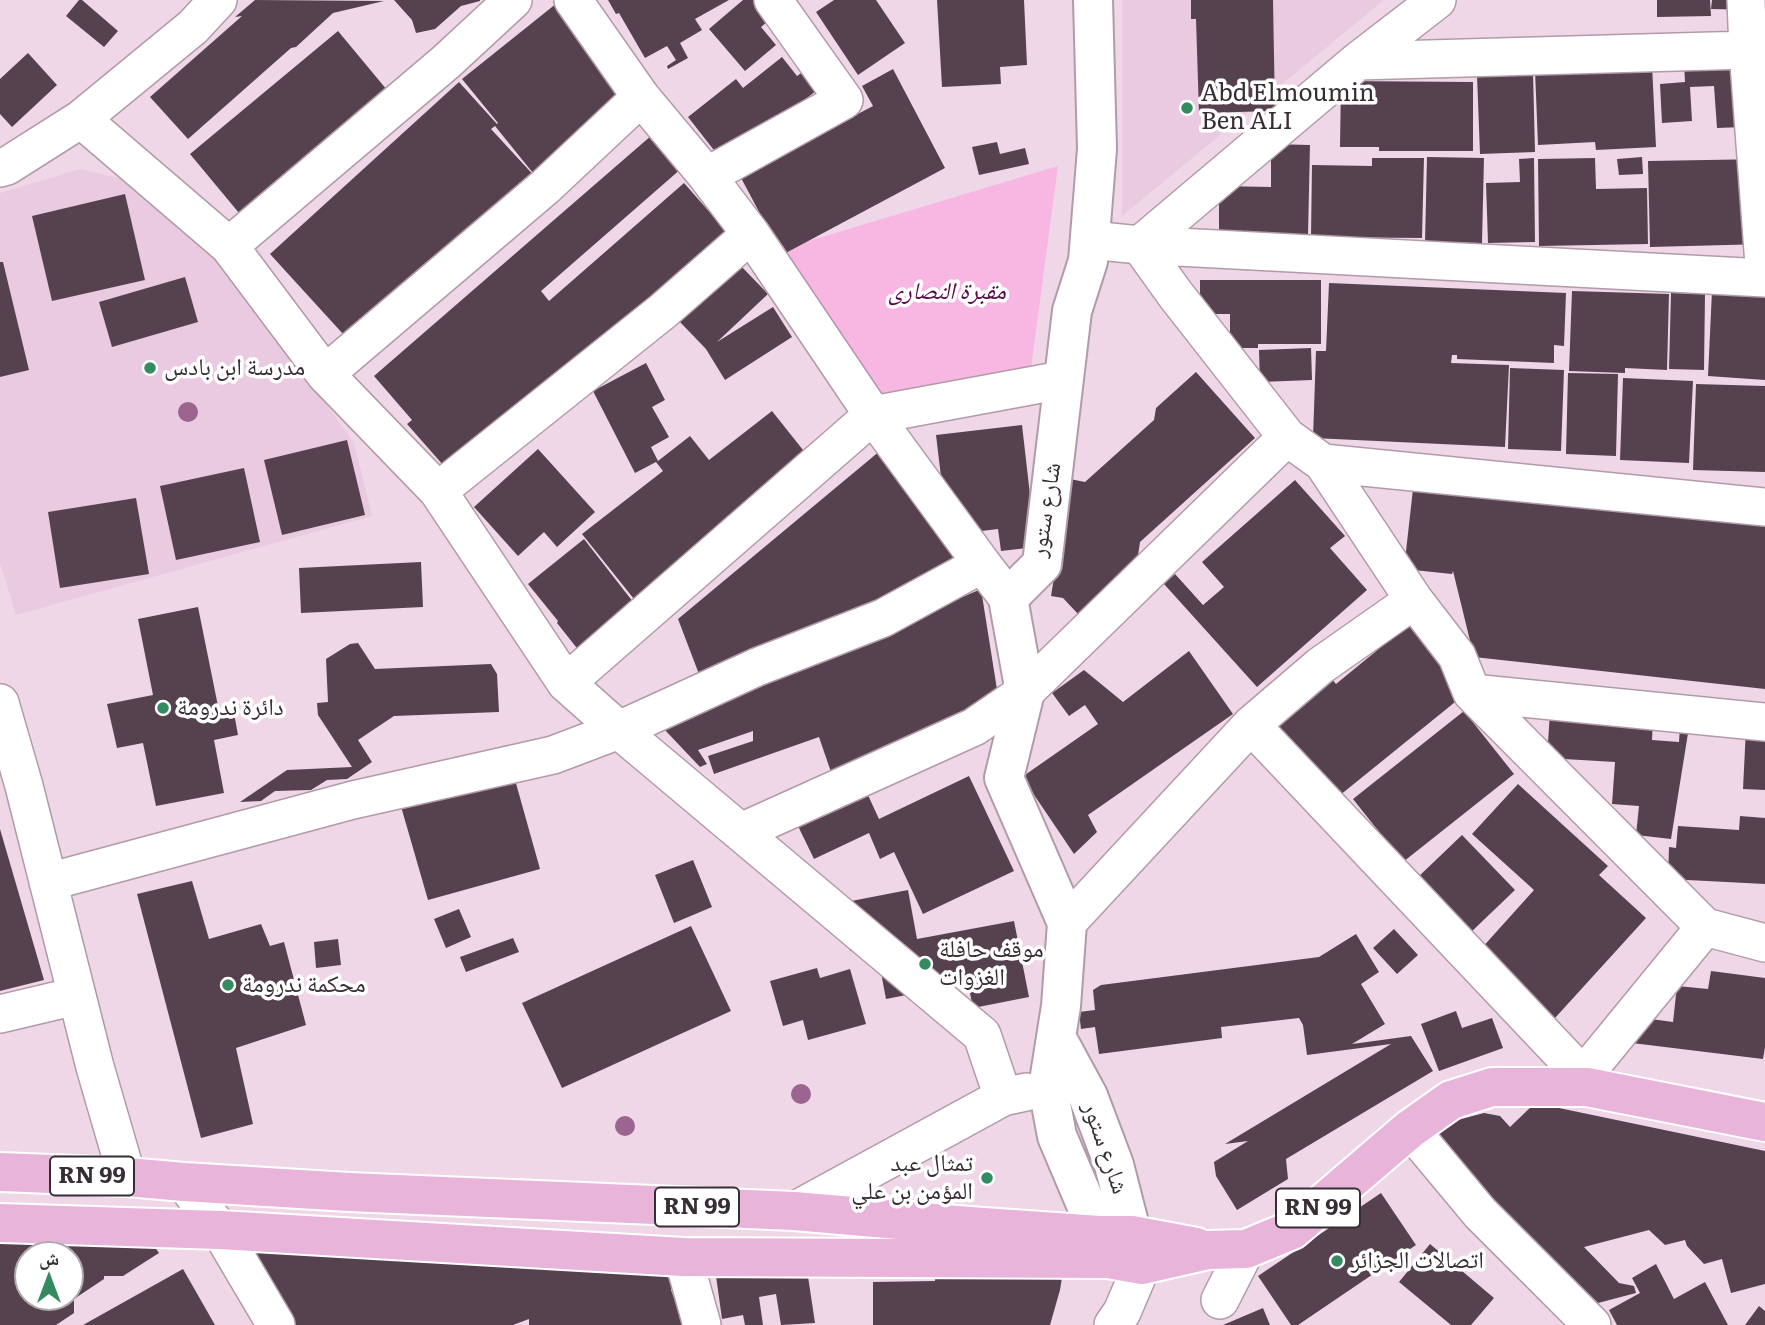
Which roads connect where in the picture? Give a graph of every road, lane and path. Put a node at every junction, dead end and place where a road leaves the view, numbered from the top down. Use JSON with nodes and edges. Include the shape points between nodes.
{"nodes":[{"id":1,"x":218,"y":0,"type":"edge"},
{"id":2,"x":513,"y":0,"type":"edge"},
{"id":3,"x":573,"y":0,"type":"edge"},
{"id":4,"x":773,"y":0,"type":"edge"},
{"id":5,"x":1093,"y":0,"type":"edge"},
{"id":6,"x":1437,"y":0,"type":"edge"},
{"id":7,"x":1746,"y":0,"type":"edge"},
{"id":8,"x":1748,"y":50,"type":"junction"},
{"id":9,"x":1358,"y":61,"type":"junction"},
{"id":10,"x":641,"y":97,"type":"junction"},
{"id":11,"x":81,"y":119,"type":"junction"},
{"id":12,"x":0,"y":168,"type":"edge"},
{"id":13,"x":707,"y":176,"type":"junction"},
{"id":14,"x":751,"y":234,"type":"junction"},
{"id":15,"x":1090,"y":240,"type":"junction"},
{"id":16,"x":1140,"y":245,"type":"junction"},
{"id":17,"x":229,"y":246,"type":"junction"},
{"id":18,"x":1765,"y":278,"type":"edge"},
{"id":19,"x":326,"y":374,"type":"junction"},
{"id":20,"x":1062,"y":380,"type":"junction"},
{"id":21,"x":873,"y":415,"type":"junction"},
{"id":22,"x":1287,"y":437,"type":"junction"},
{"id":23,"x":1323,"y":463,"type":"junction"},
{"id":24,"x":438,"y":491,"type":"junction"},
{"id":25,"x":1765,"y":507,"type":"edge"},
{"id":26,"x":982,"y":564,"type":"junction"},
{"id":27,"x":1008,"y":598,"type":"junction"},
{"id":28,"x":1414,"y":600,"type":"junction"},
{"id":29,"x":566,"y":683,"type":"junction"},
{"id":30,"x":1025,"y":692,"type":"junction"},
{"id":31,"x":1472,"y":693,"type":"junction"},
{"id":32,"x":0,"y":703,"type":"edge"},
{"id":33,"x":1765,"y":722,"type":"edge"},
{"id":34,"x":1251,"y":725,"type":"junction"},
{"id":35,"x":620,"y":730,"type":"junction"},
{"id":36,"x":12,"y":790,"type":"edge"},
{"id":37,"x":741,"y":832,"type":"junction"},
{"id":38,"x":48,"y":882,"type":"junction"},
{"id":39,"x":1067,"y":923,"type":"junction"},
{"id":40,"x":1705,"y":927,"type":"junction"},
{"id":41,"x":1765,"y":943,"type":"edge"},
{"id":42,"x":76,"y":996,"type":"junction"},
{"id":43,"x":0,"y":1014,"type":"edge"},
{"id":44,"x":1056,"y":1037,"type":"junction"},
{"id":45,"x":1585,"y":1082,"type":"junction"},
{"id":46,"x":1048,"y":1088,"type":"junction"},
{"id":47,"x":1003,"y":1097,"type":"junction"},
{"id":48,"x":1765,"y":1122,"type":"edge"},
{"id":49,"x":1410,"y":1129,"type":"junction"},
{"id":50,"x":0,"y":1172,"type":"edge"},
{"id":51,"x":127,"y":1177,"type":"junction"},
{"id":52,"x":184,"y":1182,"type":"junction"},
{"id":53,"x":794,"y":1211,"type":"junction"},
{"id":54,"x":0,"y":1223,"type":"edge"},
{"id":55,"x":220,"y":1230,"type":"junction"},
{"id":56,"x":1120,"y":1248,"type":"junction"},
{"id":57,"x":1246,"y":1248,"type":"junction"},
{"id":58,"x":683,"y":1257,"type":"junction"},
{"id":59,"x":1220,"y":1300,"type":"dead end"},
{"id":60,"x":276,"y":1325,"type":"edge"},
{"id":61,"x":702,"y":1325,"type":"edge"},
{"id":62,"x":1113,"y":1325,"type":"edge"},
{"id":63,"x":1592,"y":1325,"type":"edge"}],
"edges":[{"from":1,"to":11,"type":"street","via":[[193,27]]},
{"from":2,"to":17,"type":"street"},
{"from":3,"to":10,"type":"street"},
{"from":4,"to":13,"type":"street","via":[[844,100]]},
{"from":5,"to":15,"type":"street","name":"شارع ستور","via":[[1097,149]]},
{"from":6,"to":9,"type":"street"},
{"from":7,"to":8,"type":"street"},
{"from":8,"to":9,"type":"street"},
{"from":8,"to":18,"type":"street"},
{"from":9,"to":16,"type":"street"},
{"from":10,"to":13,"type":"street"},
{"from":10,"to":19,"type":"street","via":[[545,187]]},
{"from":11,"to":12,"type":"street"},
{"from":11,"to":17,"type":"street"},
{"from":13,"to":14,"type":"street"},
{"from":14,"to":21,"type":"street"},
{"from":14,"to":24,"type":"street","via":[[663,311]]},
{"from":15,"to":16,"type":"street"},
{"from":15,"to":20,"type":"street","name":"شارع ستور","via":[[1072,311]]},
{"from":16,"to":18,"type":"street"},
{"from":16,"to":22,"type":"street"},
{"from":17,"to":19,"type":"street"},
{"from":19,"to":24,"type":"street"},
{"from":20,"to":21,"type":"street"},
{"from":20,"to":27,"type":"street","name":"شارع ستور","via":[[1042,564]]},
{"from":21,"to":26,"type":"street"},
{"from":21,"to":29,"type":"street"},
{"from":22,"to":23,"type":"street"},
{"from":22,"to":30,"type":"street"},
{"from":23,"to":25,"type":"street"},
{"from":23,"to":28,"type":"street"},
{"from":24,"to":29,"type":"street"},
{"from":26,"to":27,"type":"street"},
{"from":26,"to":35,"type":"street","via":[[883,618],[757,667]]},
{"from":27,"to":30,"type":"street","name":"شارع ستور"},
{"from":28,"to":31,"type":"street","via":[[1457,656]]},
{"from":28,"to":34,"type":"street","via":[[1320,666]]},
{"from":29,"to":35,"type":"street"},
{"from":30,"to":37,"type":"street","via":[[974,727]]},
{"from":30,"to":39,"type":"street","name":"شارع ستور","via":[[1003,778]]},
{"from":31,"to":33,"type":"street"},
{"from":31,"to":40,"type":"street"},
{"from":32,"to":36,"type":"street"},
{"from":34,"to":39,"type":"street"},
{"from":34,"to":45,"type":"street"},
{"from":35,"to":37,"type":"street"},
{"from":35,"to":38,"type":"street","via":[[553,755],[353,800]]},
{"from":36,"to":38,"type":"street"},
{"from":37,"to":47,"type":"street","via":[[982,1035]]},
{"from":38,"to":42,"type":"street"},
{"from":39,"to":44,"type":"street","name":"شارع ستور"},
{"from":40,"to":41,"type":"street"},
{"from":40,"to":45,"type":"street"},
{"from":42,"to":43,"type":"street"},
{"from":42,"to":51,"type":"street"},
{"from":44,"to":46,"type":"street","name":"شارع ستور"},
{"from":44,"to":56,"type":"street","name":"شارع ستور","via":[[1088,1096],[1114,1165]]},
{"from":45,"to":48,"type":"main road","number":"RN 99"},
{"from":45,"to":49,"type":"main road","number":"RN 99","via":[[1492,1087],[1451,1100]]},
{"from":46,"to":47,"type":"street"},
{"from":46,"to":56,"type":"street","name":"شارع ستور","via":[[1057,1136]]},
{"from":47,"to":53,"type":"street"},
{"from":49,"to":57,"type":"main road","number":"RN 99","via":[[1292,1230]]},
{"from":49,"to":63,"type":"street","via":[[1480,1213]]},
{"from":50,"to":51,"type":"main road","number":"RN 99"},
{"from":51,"to":52,"type":"main road","number":"RN 99"},
{"from":52,"to":53,"type":"main road","number":"RN 99"},
{"from":52,"to":55,"type":"street"},
{"from":53,"to":56,"type":"main road","number":"RN 99","via":[[969,1226]]},
{"from":54,"to":55,"type":"main road","number":"RN 99"},
{"from":55,"to":58,"type":"main road","number":"RN 99"},
{"from":55,"to":60,"type":"street"},
{"from":56,"to":57,"type":"main road","number":"RN 99"},
{"from":56,"to":58,"type":"main road","number":"RN 99"},
{"from":56,"to":62,"type":"street","via":[[1122,1312]]},
{"from":57,"to":59,"type":"street"},
{"from":58,"to":61,"type":"street"}]}
